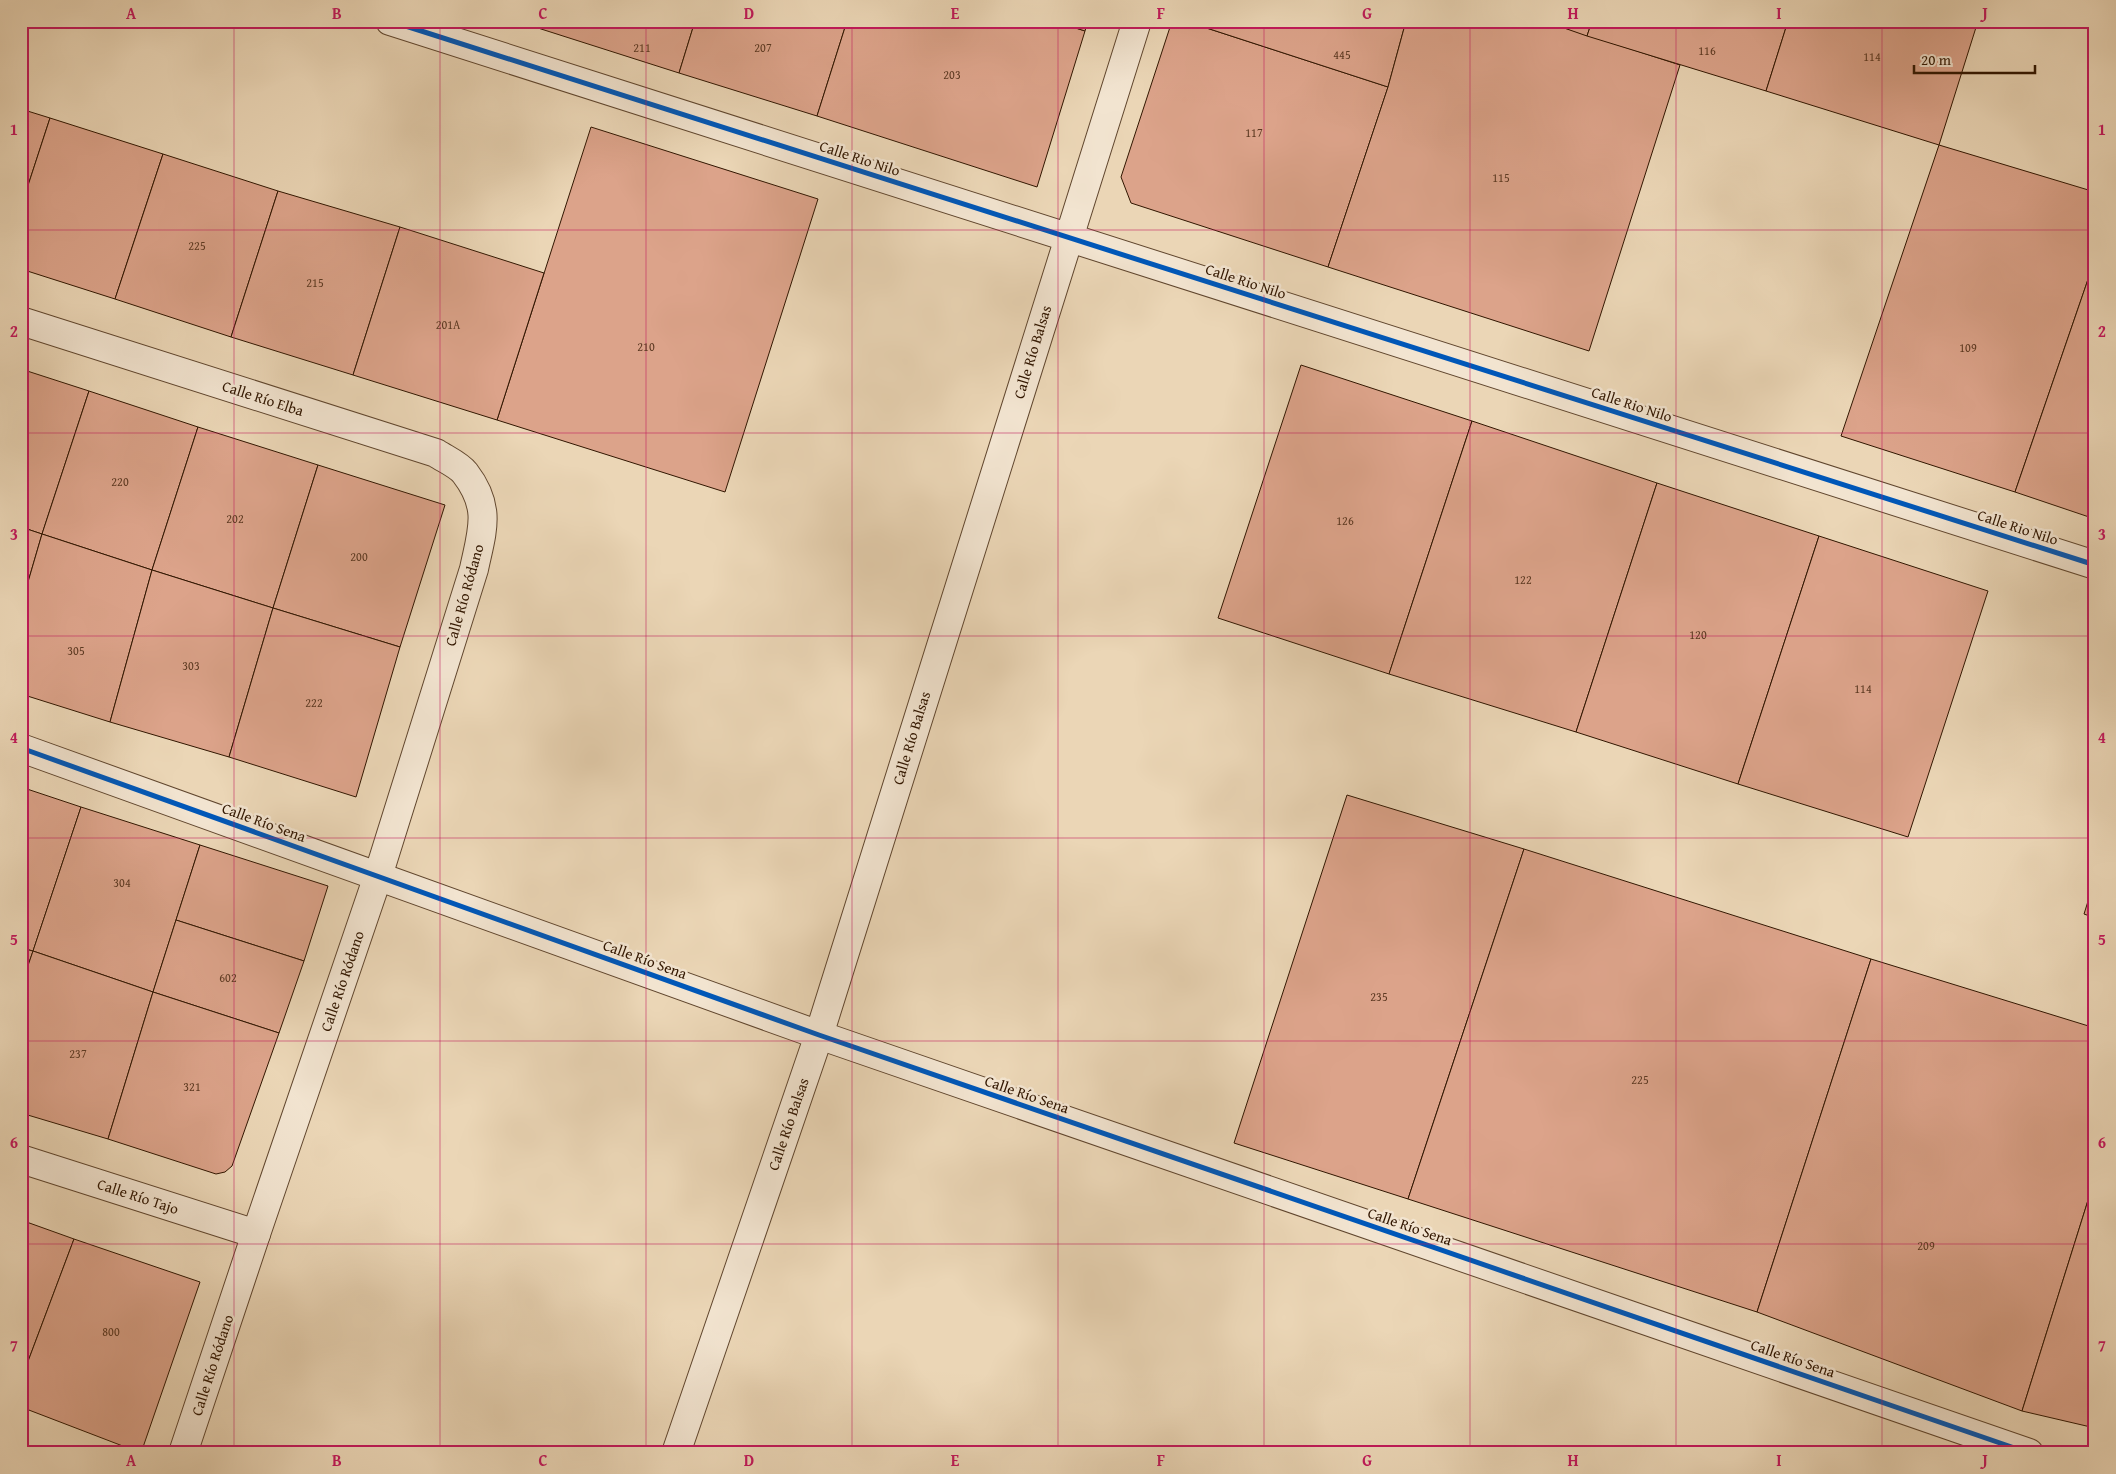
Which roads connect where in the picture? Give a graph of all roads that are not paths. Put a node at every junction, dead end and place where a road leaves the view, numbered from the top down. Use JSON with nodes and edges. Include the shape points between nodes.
{"nodes":[{"id":1,"x":390,"y":21,"type":"edge"},
{"id":2,"x":1137,"y":21,"type":"edge"},
{"id":3,"x":1068,"y":238,"type":"junction"},
{"id":4,"x":21,"y":321,"type":"edge"},
{"id":5,"x":483,"y":505,"type":"joint"},
{"id":6,"x":2095,"y":565,"type":"edge"},
{"id":7,"x":21,"y":748,"type":"edge"},
{"id":8,"x":378,"y":876,"type":"junction"},
{"id":9,"x":819,"y":1035,"type":"junction"},
{"id":10,"x":21,"y":1159,"type":"edge"},
{"id":11,"x":256,"y":1234,"type":"junction"},
{"id":12,"x":183,"y":1453,"type":"edge"},
{"id":13,"x":676,"y":1453,"type":"edge"},
{"id":14,"x":2029,"y":1453,"type":"edge"}],
"edges":[{"from":1,"to":3,"type":"street","name":"Calle Rio Nilo"},
{"from":2,"to":3,"type":"street","name":"Calle Río Balsas"},
{"from":3,"to":6,"type":"street","name":"Calle Rio Nilo"},
{"from":3,"to":9,"type":"street","name":"Calle Río Balsas"},
{"from":4,"to":5,"type":"street","name":"Calle Río Elba","via":[[436,453],[464,472]]},
{"from":5,"to":8,"type":"street","name":"Calle Río Ródano","via":[[483,526],[474,569]]},
{"from":7,"to":8,"type":"street","name":"Calle Río Sena"},
{"from":8,"to":9,"type":"street","name":"Calle Río Sena"},
{"from":8,"to":11,"type":"street","name":"Calle Río Ródano"},
{"from":9,"to":13,"type":"street","name":"Calle Río Balsas"},
{"from":9,"to":14,"type":"street","name":"Calle Río Sena"},
{"from":10,"to":11,"type":"street","name":"Calle Río Tajo"},
{"from":11,"to":12,"type":"street","name":"Calle Río Ródano"}]}
